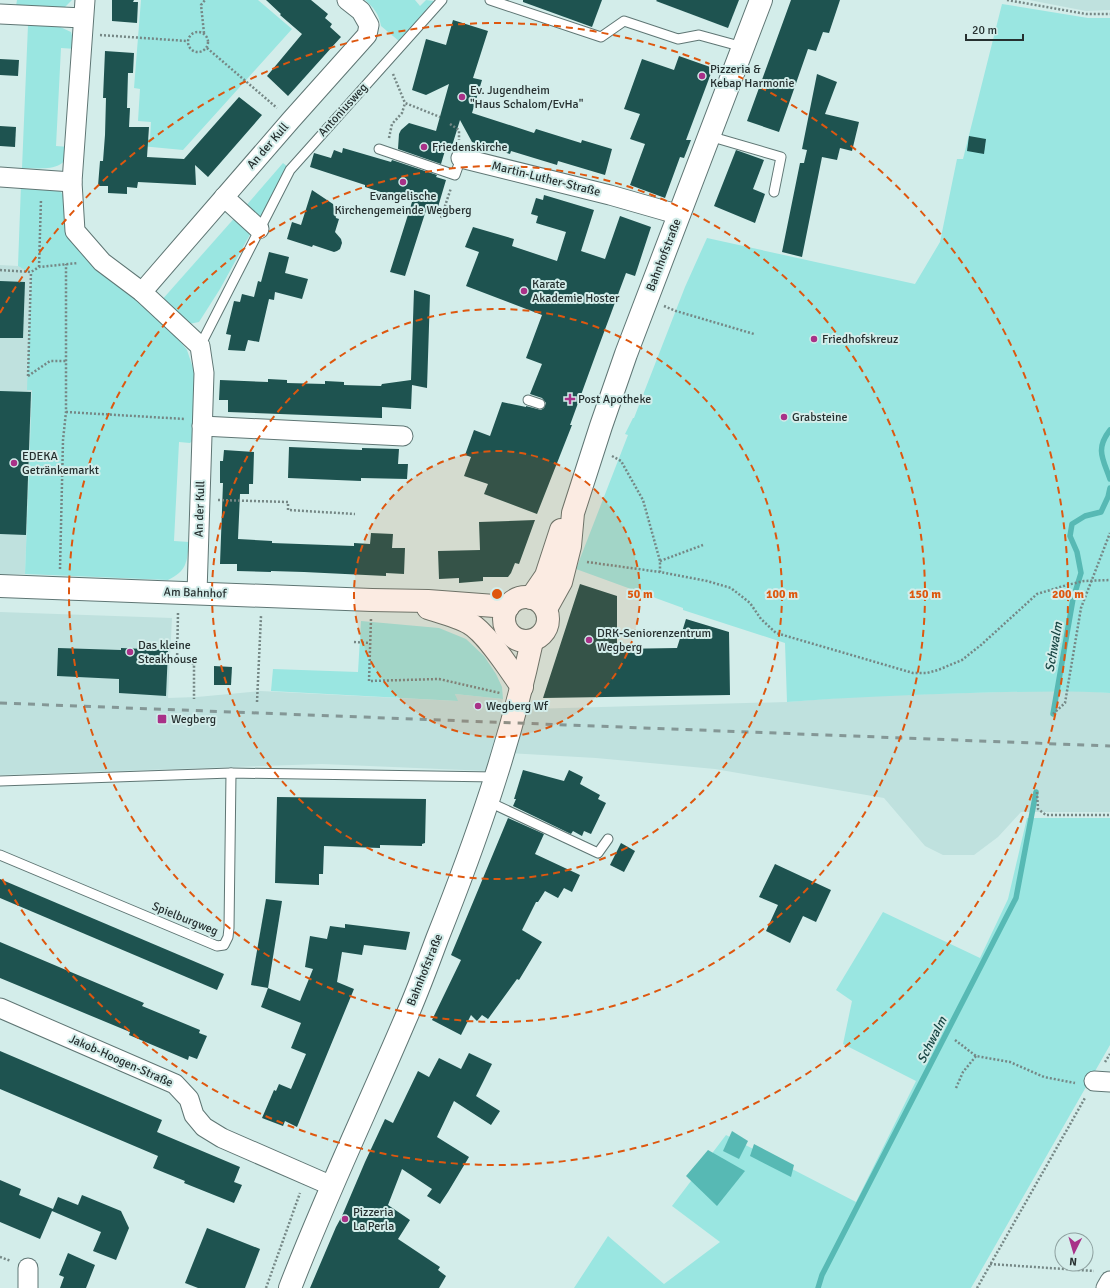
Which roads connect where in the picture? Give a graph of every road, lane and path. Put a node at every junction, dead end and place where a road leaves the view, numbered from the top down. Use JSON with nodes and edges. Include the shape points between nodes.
{"nodes":[{"id":1,"x":205,"y":0,"type":"edge"},
{"id":2,"x":347,"y":0,"type":"edge"},
{"id":3,"x":442,"y":0,"type":"edge"},
{"id":4,"x":490,"y":0,"type":"edge"},
{"id":5,"x":761,"y":0,"type":"edge"},
{"id":6,"x":1007,"y":0,"type":"edge"},
{"id":7,"x":0,"y":14,"type":"edge"},
{"id":8,"x":1110,"y":14,"type":"edge"},
{"id":9,"x":84,"y":18,"type":"edge"},
{"id":10,"x":204,"y":33,"type":"junction"},
{"id":11,"x":187,"y":41,"type":"junction"},
{"id":12,"x":743,"y":47,"type":"junction"},
{"id":13,"x":207,"y":48,"type":"junction"},
{"id":14,"x":386,"y":62,"type":"junction"},
{"id":15,"x":405,"y":103,"type":"junction"},
{"id":16,"x":440,"y":117,"type":"dead end"},
{"id":17,"x":291,"y":120,"type":"junction"},
{"id":18,"x":710,"y":136,"type":"junction"},
{"id":19,"x":382,"y":150,"type":"joint"},
{"id":20,"x":461,"y":158,"type":"joint"},
{"id":21,"x":0,"y":177,"type":"edge"},
{"id":22,"x":42,"y":179,"type":"junction"},
{"id":23,"x":72,"y":182,"type":"junction"},
{"id":24,"x":453,"y":184,"type":"dead end"},
{"id":25,"x":774,"y":192,"type":"dead end"},
{"id":26,"x":224,"y":197,"type":"junction"},
{"id":27,"x":680,"y":215,"type":"junction"},
{"id":28,"x":441,"y":218,"type":"dead end"},
{"id":29,"x":259,"y":229,"type":"junction"},
{"id":30,"x":102,"y":262,"type":"junction"},
{"id":31,"x":66,"y":264,"type":"junction"},
{"id":32,"x":39,"y":267,"type":"junction"},
{"id":33,"x":0,"y":270,"type":"edge"},
{"id":34,"x":32,"y":272,"type":"junction"},
{"id":35,"x":142,"y":292,"type":"junction"},
{"id":36,"x":647,"y":299,"type":"junction"},
{"id":37,"x":754,"y":334,"type":"dead end"},
{"id":38,"x":200,"y":346,"type":"junction"},
{"id":39,"x":66,"y":361,"type":"junction"},
{"id":40,"x":528,"y":400,"type":"dead end"},
{"id":41,"x":540,"y":404,"type":"dead end"},
{"id":42,"x":66,"y":412,"type":"junction"},
{"id":43,"x":202,"y":423,"type":"junction"},
{"id":44,"x":403,"y":436,"type":"dead end"},
{"id":45,"x":594,"y":446,"type":"junction"},
{"id":46,"x":200,"y":500,"type":"junction"},
{"id":47,"x":573,"y":513,"type":"junction"},
{"id":48,"x":355,"y":514,"type":"dead end"},
{"id":49,"x":1110,"y":533,"type":"edge"},
{"id":50,"x":703,"y":545,"type":"dead end"},
{"id":51,"x":567,"y":560,"type":"junction"},
{"id":52,"x":660,"y":561,"type":"junction"},
{"id":53,"x":660,"y":572,"type":"junction"},
{"id":54,"x":1110,"y":580,"type":"edge"},
{"id":55,"x":1090,"y":581,"type":"junction"},
{"id":56,"x":0,"y":586,"type":"edge"},
{"id":57,"x":60,"y":588,"type":"junction"},
{"id":58,"x":188,"y":592,"type":"junction"},
{"id":59,"x":262,"y":596,"type":"junction"},
{"id":60,"x":381,"y":600,"type":"junction"},
{"id":61,"x":538,"y":604,"type":"junction"},
{"id":62,"x":506,"y":615,"type":"junction"},
{"id":63,"x":532,"y":641,"type":"junction"},
{"id":64,"x":354,"y":642,"type":"dead end"},
{"id":65,"x":370,"y":643,"type":"junction"},
{"id":66,"x":521,"y":692,"type":"junction"},
{"id":67,"x":194,"y":699,"type":"dead end"},
{"id":68,"x":256,"y":702,"type":"dead end"},
{"id":69,"x":1053,"y":714,"type":"dead end"},
{"id":70,"x":231,"y":773,"type":"junction"},
{"id":71,"x":497,"y":777,"type":"junction"},
{"id":72,"x":0,"y":781,"type":"edge"},
{"id":73,"x":1037,"y":792,"type":"dead end"},
{"id":74,"x":489,"y":802,"type":"junction"},
{"id":75,"x":1110,"y":815,"type":"edge"},
{"id":76,"x":608,"y":839,"type":"dead end"},
{"id":77,"x":0,"y":855,"type":"edge"},
{"id":78,"x":0,"y":1008,"type":"edge"},
{"id":79,"x":955,"y":1040,"type":"dead end"},
{"id":80,"x":1110,"y":1054,"type":"edge"},
{"id":81,"x":976,"y":1056,"type":"junction"},
{"id":82,"x":1099,"y":1083,"type":"edge"},
{"id":83,"x":956,"y":1088,"type":"dead end"},
{"id":84,"x":306,"y":1175,"type":"junction"},
{"id":85,"x":332,"y":1186,"type":"junction"},
{"id":86,"x":990,"y":1264,"type":"junction"},
{"id":87,"x":28,"y":1268,"type":"dead end"},
{"id":88,"x":1105,"y":1280,"type":"edge"},
{"id":89,"x":28,"y":1288,"type":"edge"},
{"id":90,"x":266,"y":1288,"type":"edge"},
{"id":91,"x":290,"y":1288,"type":"edge"},
{"id":92,"x":977,"y":1288,"type":"edge"}],
"edges":[{"from":1,"to":10,"type":"path","via":[[201,5]]},
{"from":2,"to":17,"type":"street","name":"An der Kull","via":[[361,11],[369,25],[367,35]]},
{"from":3,"to":14,"type":"lane","name":"Antoniusweg"},
{"from":4,"to":12,"type":"lane","via":[[601,37],[624,21],[678,39],[699,35]]},
{"from":5,"to":12,"type":"street","name":"Bahnhofstraße"},
{"from":6,"to":8,"type":"path","via":[[1086,14]]},
{"from":7,"to":9,"type":"street"},
{"from":9,"to":11,"type":"path"},
{"from":9,"to":23,"type":"street"},
{"from":10,"to":11,"type":"path","via":[[194,32]]},
{"from":10,"to":13,"type":"path","via":[[209,43]]},
{"from":11,"to":13,"type":"path","via":[[188,46],[197,52]]},
{"from":12,"to":18,"type":"street","name":"Bahnhofstraße"},
{"from":13,"to":17,"type":"path"},
{"from":14,"to":15,"type":"path"},
{"from":14,"to":29,"type":"lane","name":"Antoniusweg","via":[[290,170]]},
{"from":15,"to":16,"type":"path"},
{"from":15,"to":19,"type":"path","via":[[402,113],[392,124]]},
{"from":17,"to":26,"type":"street","name":"An der Kull"},
{"from":18,"to":25,"type":"lane","via":[[781,157]]},
{"from":18,"to":27,"type":"street","name":"Bahnhofstraße"},
{"from":19,"to":20,"type":"lane","name":"Martin-Luther-Straße","via":[[455,176]]},
{"from":20,"to":27,"type":"street","name":"Martin-Luther-Straße"},
{"from":21,"to":22,"type":"street"},
{"from":22,"to":23,"type":"street"},
{"from":22,"to":32,"type":"path"},
{"from":23,"to":30,"type":"street","via":[[75,231]]},
{"from":24,"to":28,"type":"path"},
{"from":26,"to":29,"type":"street"},
{"from":26,"to":35,"type":"street","name":"An der Kull"},
{"from":27,"to":36,"type":"street","name":"Bahnhofstraße"},
{"from":29,"to":38,"type":"lane","name":"Antoniusweg"},
{"from":30,"to":31,"type":"path"},
{"from":30,"to":35,"type":"street"},
{"from":31,"to":32,"type":"path"},
{"from":31,"to":39,"type":"path"},
{"from":32,"to":34,"type":"path"},
{"from":33,"to":34,"type":"path"},
{"from":34,"to":39,"type":"path","via":[[28,376],[50,361]]},
{"from":35,"to":38,"type":"street"},
{"from":36,"to":37,"type":"path","via":[[676,311]]},
{"from":36,"to":45,"type":"street","name":"Bahnhofstraße"},
{"from":38,"to":43,"type":"street","name":"An der Kull","via":[[204,374]]},
{"from":39,"to":42,"type":"path"},
{"from":40,"to":41,"type":"lane"},
{"from":42,"to":43,"type":"path"},
{"from":42,"to":57,"type":"path","via":[[63,440]]},
{"from":43,"to":44,"type":"street"},
{"from":43,"to":46,"type":"street","name":"An der Kull"},
{"from":45,"to":47,"type":"street","name":"Bahnhofstraße"},
{"from":45,"to":52,"type":"path","via":[[621,461],[632,480],[643,500]]},
{"from":46,"to":48,"type":"path","via":[[288,502],[288,510]]},
{"from":46,"to":58,"type":"street","name":"An der Kull"},
{"from":47,"to":51,"type":"street","name":"Bahnhofstraße"},
{"from":47,"to":61,"type":"street","name":"Bahnhofstraße","via":[[562,528]]},
{"from":49,"to":55,"type":"path"},
{"from":50,"to":52,"type":"path"},
{"from":51,"to":53,"type":"path"},
{"from":51,"to":61,"type":"street","name":"Bahnhofstraße","via":[[560,582]]},
{"from":52,"to":53,"type":"path"},
{"from":53,"to":55,"type":"path","via":[[731,588],[750,603],[761,619],[776,633],[913,673],[932,671],[962,660],[1037,594]]},
{"from":54,"to":55,"type":"path"},
{"from":55,"to":69,"type":"path","via":[[1081,608],[1065,703]]},
{"from":56,"to":57,"type":"street","name":"Am Bahnhof"},
{"from":57,"to":58,"type":"street","name":"Am Bahnhof"},
{"from":58,"to":59,"type":"street","name":"Am Bahnhof"},
{"from":58,"to":67,"type":"path","via":[[177,662],[194,664]]},
{"from":59,"to":60,"type":"street","name":"Am Bahnhof"},
{"from":59,"to":68,"type":"path"},
{"from":60,"to":62,"type":"street","name":"Am Bahnhof","via":[[428,601]]},
{"from":60,"to":65,"type":"path"},
{"from":60,"to":66,"type":"street","name":"Am Bahnhof","via":[[429,608],[469,623],[499,654]]},
{"from":61,"to":62,"type":"street","via":[[518,599]]},
{"from":61,"to":63,"type":"street","name":"Bahnhofstraße","via":[[548,622],[538,638]]},
{"from":62,"to":63,"type":"street","via":[[507,630],[512,636],[524,642]]},
{"from":63,"to":66,"type":"street","name":"Bahnhofstraße"},
{"from":64,"to":65,"type":"path"},
{"from":65,"to":66,"type":"path","via":[[369,681],[439,679]]},
{"from":66,"to":71,"type":"street","name":"Bahnhofstraße"},
{"from":70,"to":71,"type":"lane"},
{"from":70,"to":72,"type":"lane"},
{"from":70,"to":77,"type":"lane","name":"Spielburgweg","via":[[228,938],[224,945],[217,946]]},
{"from":71,"to":74,"type":"street","name":"Bahnhofstraße"},
{"from":73,"to":75,"type":"path","via":[[1038,809],[1046,815]]},
{"from":74,"to":76,"type":"lane","via":[[598,853]]},
{"from":74,"to":85,"type":"street","name":"Bahnhofstraße","via":[[406,1019]]},
{"from":78,"to":84,"type":"street","name":"Jakob-Hoogen-Straße","via":[[175,1084],[189,1098],[194,1115],[204,1127],[222,1138]]},
{"from":79,"to":81,"type":"path"},
{"from":80,"to":82,"type":"path"},
{"from":81,"to":82,"type":"path","via":[[1010,1062],[1044,1077]]},
{"from":81,"to":83,"type":"path","via":[[963,1072]]},
{"from":82,"to":86,"type":"path"},
{"from":84,"to":85,"type":"street","name":"Jakob-Hoogen-Straße"},
{"from":84,"to":90,"type":"path"},
{"from":85,"to":91,"type":"street","name":"Bahnhofstraße"},
{"from":86,"to":88,"type":"path"},
{"from":86,"to":92,"type":"path"},
{"from":87,"to":89,"type":"street"}]}
